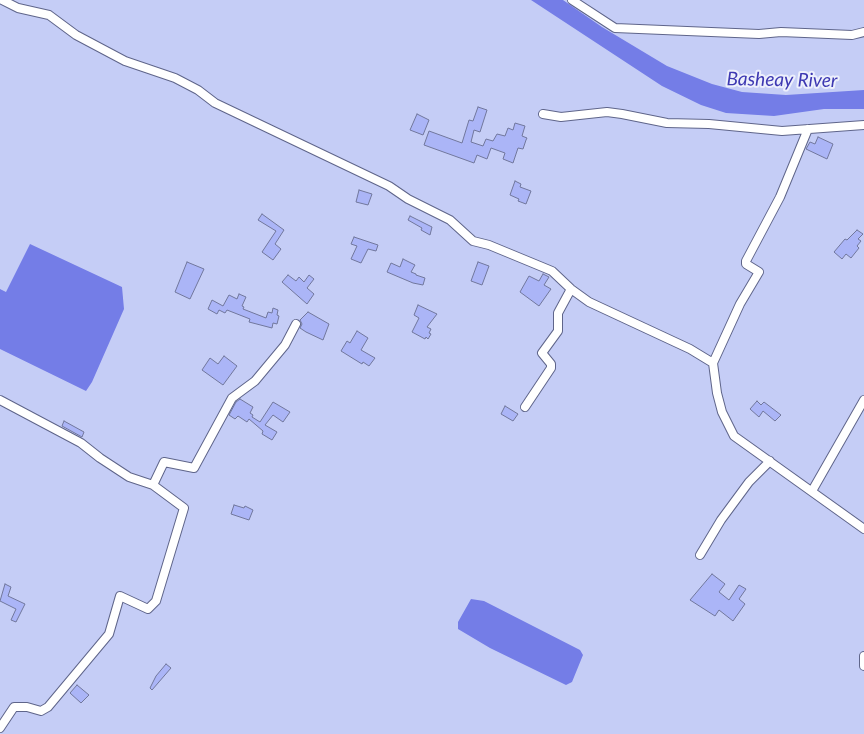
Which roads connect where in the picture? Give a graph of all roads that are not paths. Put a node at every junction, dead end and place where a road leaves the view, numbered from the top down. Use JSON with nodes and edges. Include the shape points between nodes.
{"nodes":[{"id":1,"x":2,"y":0,"type":"edge"},
{"id":2,"x":572,"y":0,"type":"edge"},
{"id":3,"x":864,"y":32,"type":"edge"},
{"id":4,"x":543,"y":114,"type":"dead end"},
{"id":5,"x":864,"y":125,"type":"edge"},
{"id":6,"x":808,"y":129,"type":"junction"},
{"id":7,"x":571,"y":289,"type":"junction"},
{"id":8,"x":296,"y":324,"type":"dead end"},
{"id":9,"x":713,"y":363,"type":"junction"},
{"id":10,"x":0,"y":400,"type":"edge"},
{"id":11,"x":864,"y":400,"type":"edge"},
{"id":12,"x":526,"y":407,"type":"dead end"},
{"id":13,"x":770,"y":461,"type":"junction"},
{"id":14,"x":153,"y":484,"type":"junction"},
{"id":15,"x":812,"y":491,"type":"junction"},
{"id":16,"x":864,"y":529,"type":"edge"},
{"id":17,"x":700,"y":555,"type":"dead end"},
{"id":18,"x":864,"y":656,"type":"edge"},
{"id":19,"x":864,"y":666,"type":"edge"},
{"id":20,"x":0,"y":728,"type":"edge"}],
"edges":[{"from":1,"to":7,"type":"street","via":[[18,8],[49,15],[76,35],[126,61],[175,78],[215,103],[389,186],[450,220],[473,241],[552,271]]},
{"from":2,"to":3,"type":"street","via":[[615,28],[759,34],[852,35]]},
{"from":4,"to":6,"type":"street","via":[[561,117],[607,112],[667,123],[782,131]]},
{"from":5,"to":6,"type":"street"},
{"from":6,"to":9,"type":"street","via":[[780,197],[746,261],[759,272],[740,304]]},
{"from":7,"to":9,"type":"street","via":[[589,302]]},
{"from":7,"to":12,"type":"street","via":[[558,313],[558,331],[542,353],[551,368]]},
{"from":8,"to":14,"type":"street","via":[[285,345],[255,381],[232,398],[194,468],[164,462]]},
{"from":9,"to":13,"type":"street","via":[[722,412],[734,436]]},
{"from":10,"to":14,"type":"street","via":[[81,443],[129,477]]},
{"from":11,"to":15,"type":"street"},
{"from":13,"to":15,"type":"street"},
{"from":13,"to":17,"type":"street","via":[[749,482]]},
{"from":14,"to":20,"type":"street","via":[[184,508],[156,601],[148,609],[120,596],[109,634],[48,706],[41,711],[14,707]]},
{"from":15,"to":16,"type":"street"},
{"from":18,"to":19,"type":"street"}]}
